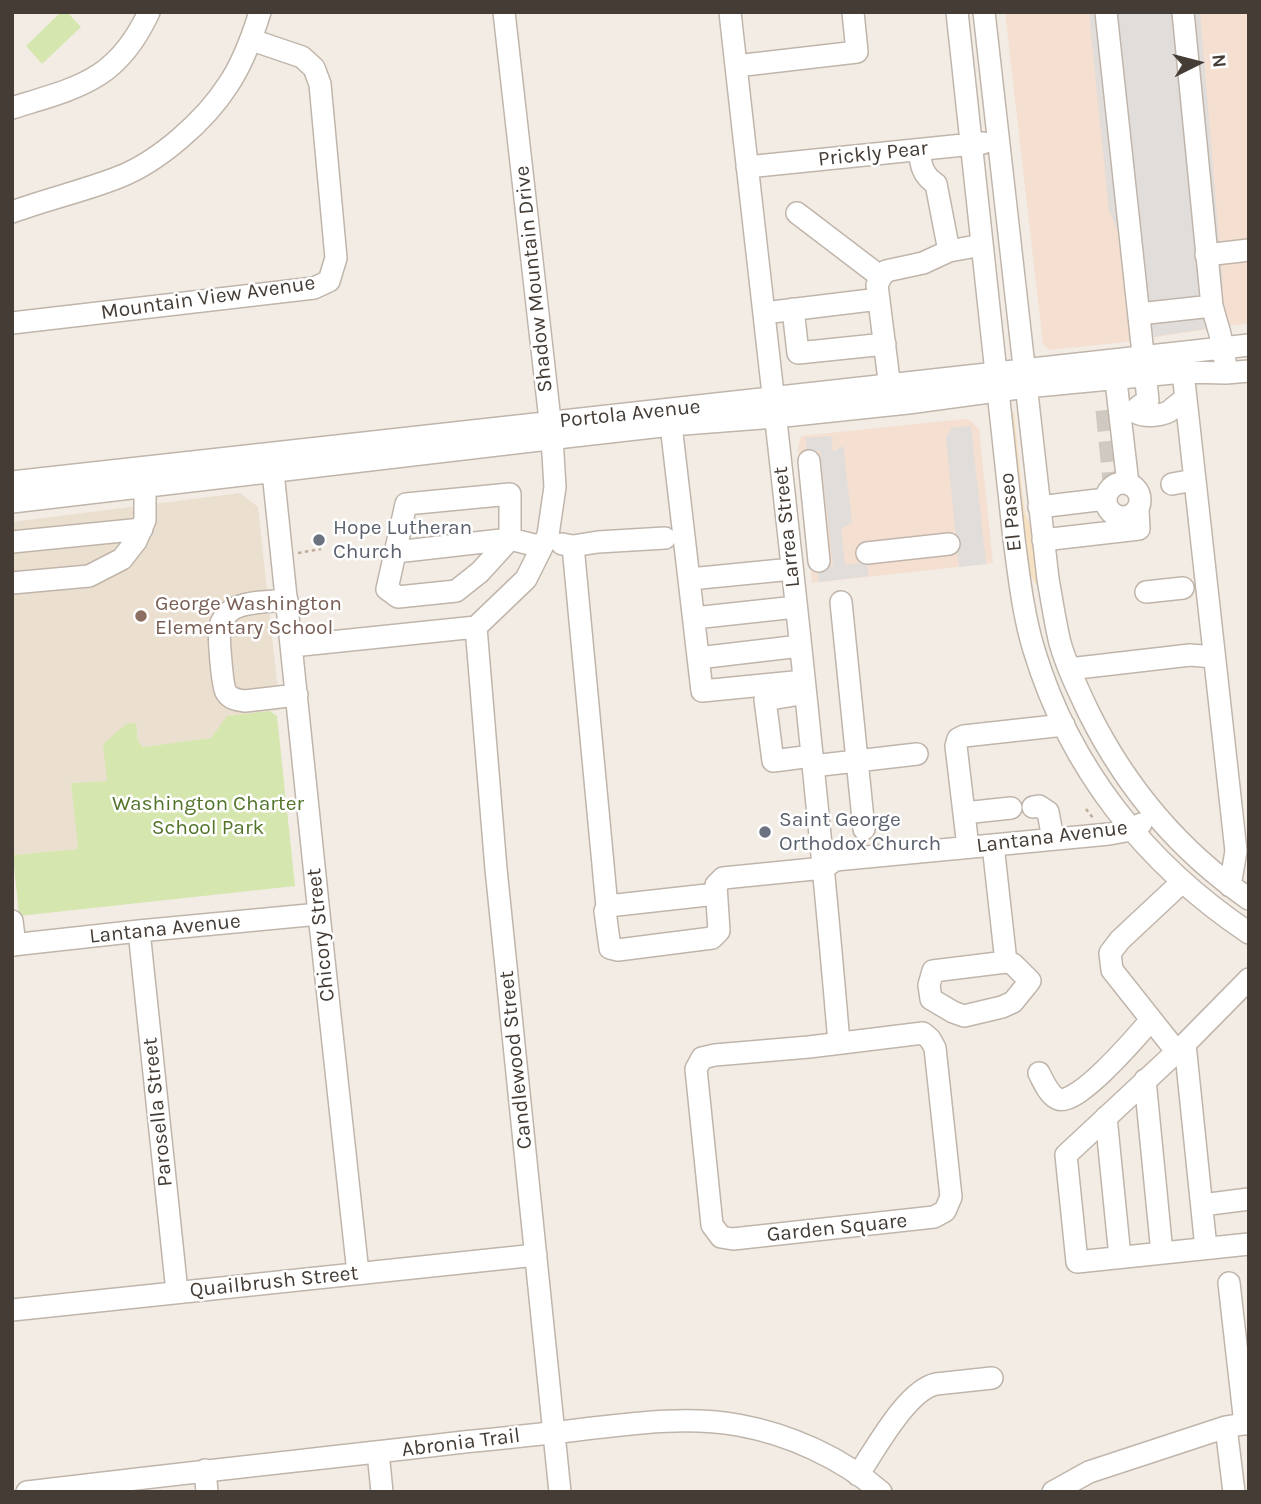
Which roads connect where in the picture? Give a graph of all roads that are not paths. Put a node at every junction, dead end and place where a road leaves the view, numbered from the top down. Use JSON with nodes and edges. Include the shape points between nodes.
{"nodes":[{"id":1,"x":149,"y":12,"type":"edge"},
{"id":2,"x":260,"y":12,"type":"edge"},
{"id":3,"x":504,"y":12,"type":"edge"},
{"id":4,"x":730,"y":12,"type":"edge"},
{"id":5,"x":853,"y":12,"type":"edge"},
{"id":6,"x":957,"y":12,"type":"edge"},
{"id":7,"x":984,"y":12,"type":"edge"},
{"id":8,"x":1106,"y":12,"type":"edge"},
{"id":9,"x":1182,"y":12,"type":"edge"},
{"id":10,"x":252,"y":40,"type":"junction"},
{"id":11,"x":736,"y":66,"type":"junction"},
{"id":12,"x":12,"y":108,"type":"edge"},
{"id":13,"x":999,"y":142,"type":"junction"},
{"id":14,"x":971,"y":144,"type":"junction"},
{"id":15,"x":920,"y":158,"type":"junction"},
{"id":16,"x":747,"y":167,"type":"junction"},
{"id":17,"x":12,"y":212,"type":"edge"},
{"id":18,"x":797,"y":213,"type":"dead end"},
{"id":19,"x":982,"y":245,"type":"junction"},
{"id":20,"x":1249,"y":250,"type":"edge"},
{"id":21,"x":949,"y":251,"type":"junction"},
{"id":22,"x":1206,"y":256,"type":"junction"},
{"id":23,"x":881,"y":277,"type":"junction"},
{"id":24,"x":879,"y":299,"type":"junction"},
{"id":25,"x":1212,"y":306,"type":"junction"},
{"id":26,"x":793,"y":309,"type":"junction"},
{"id":27,"x":764,"y":313,"type":"junction"},
{"id":28,"x":1139,"y":314,"type":"junction"},
{"id":29,"x":12,"y":323,"type":"edge"},
{"id":30,"x":885,"y":344,"type":"junction"},
{"id":31,"x":1249,"y":345,"type":"edge"},
{"id":32,"x":1223,"y":348,"type":"junction"},
{"id":33,"x":1126,"y":368,"type":"junction"},
{"id":34,"x":1249,"y":371,"type":"edge"},
{"id":35,"x":1183,"y":372,"type":"junction"},
{"id":36,"x":1226,"y":373,"type":"junction"},
{"id":37,"x":1011,"y":380,"type":"junction"},
{"id":38,"x":894,"y":397,"type":"junction"},
{"id":39,"x":1185,"y":400,"type":"junction"},
{"id":40,"x":774,"y":408,"type":"junction"},
{"id":41,"x":1107,"y":410,"type":"tunnel mouth"},
{"id":42,"x":671,"y":425,"type":"junction"},
{"id":43,"x":552,"y":430,"type":"junction"},
{"id":44,"x":813,"y":461,"type":"dead end"},
{"id":45,"x":273,"y":472,"type":"junction"},
{"id":46,"x":1194,"y":480,"type":"junction"},
{"id":47,"x":12,"y":482,"type":"edge"},
{"id":48,"x":1172,"y":484,"type":"dead end"},
{"id":49,"x":145,"y":487,"type":"junction"},
{"id":50,"x":1115,"y":487,"type":"junction"},
{"id":51,"x":12,"y":502,"type":"edge"},
{"id":52,"x":1040,"y":507,"type":"junction"},
{"id":53,"x":1139,"y":519,"type":"junction"},
{"id":54,"x":142,"y":529,"type":"junction"},
{"id":55,"x":665,"y":538,"type":"dead end"},
{"id":56,"x":510,"y":539,"type":"junction"},
{"id":57,"x":1044,"y":540,"type":"junction"},
{"id":58,"x":545,"y":541,"type":"junction"},
{"id":59,"x":12,"y":542,"type":"edge"},
{"id":60,"x":949,"y":544,"type":"dead end"},
{"id":61,"x":573,"y":546,"type":"junction"},
{"id":62,"x":396,"y":552,"type":"junction"},
{"id":63,"x":867,"y":553,"type":"dead end"},
{"id":64,"x":824,"y":560,"type":"dead end"},
{"id":65,"x":792,"y":569,"type":"junction"},
{"id":66,"x":690,"y":579,"type":"junction"},
{"id":67,"x":1020,"y":582,"type":"junction"},
{"id":68,"x":12,"y":583,"type":"edge"},
{"id":69,"x":1183,"y":588,"type":"dead end"},
{"id":70,"x":1146,"y":592,"type":"dead end"},
{"id":71,"x":418,"y":595,"type":"junction"},
{"id":72,"x":287,"y":600,"type":"junction"},
{"id":73,"x":841,"y":602,"type":"dead end"},
{"id":74,"x":796,"y":607,"type":"junction"},
{"id":75,"x":694,"y":618,"type":"junction"},
{"id":76,"x":476,"y":627,"type":"junction"},
{"id":77,"x":422,"y":633,"type":"junction"},
{"id":78,"x":1060,"y":642,"type":"junction"},
{"id":79,"x":292,"y":646,"type":"junction"},
{"id":80,"x":800,"y":646,"type":"junction"},
{"id":81,"x":1214,"y":657,"type":"junction"},
{"id":82,"x":698,"y":658,"type":"junction"},
{"id":83,"x":1069,"y":669,"type":"junction"},
{"id":84,"x":805,"y":687,"type":"junction"},
{"id":85,"x":297,"y":695,"type":"junction"},
{"id":86,"x":1064,"y":725,"type":"junction"},
{"id":87,"x":917,"y":754,"type":"dead end"},
{"id":88,"x":813,"y":761,"type":"junction"},
{"id":89,"x":857,"y":761,"type":"junction"},
{"id":90,"x":1033,"y":807,"type":"dead end"},
{"id":91,"x":1011,"y":808,"type":"dead end"},
{"id":92,"x":964,"y":813,"type":"junction"},
{"id":93,"x":1154,"y":816,"type":"junction"},
{"id":94,"x":864,"y":829,"type":"dead end"},
{"id":95,"x":1131,"y":830,"type":"junction"},
{"id":96,"x":1054,"y":839,"type":"junction"},
{"id":97,"x":993,"y":845,"type":"junction"},
{"id":98,"x":968,"y":847,"type":"junction"},
{"id":99,"x":824,"y":868,"type":"junction"},
{"id":100,"x":1182,"y":882,"type":"junction"},
{"id":101,"x":1230,"y":886,"type":"junction"},
{"id":102,"x":716,"y":894,"type":"junction"},
{"id":103,"x":1249,"y":899,"type":"edge"},
{"id":104,"x":607,"y":907,"type":"junction"},
{"id":105,"x":318,"y":914,"type":"junction"},
{"id":106,"x":12,"y":921,"type":"edge"},
{"id":107,"x":139,"y":931,"type":"junction"},
{"id":108,"x":1249,"y":933,"type":"edge"},
{"id":109,"x":14,"y":945,"type":"edge"},
{"id":110,"x":1006,"y":962,"type":"junction"},
{"id":111,"x":1249,"y":979,"type":"edge"},
{"id":112,"x":953,"y":1013,"type":"junction"},
{"id":113,"x":1151,"y":1020,"type":"junction"},
{"id":114,"x":930,"y":1039,"type":"junction"},
{"id":115,"x":839,"y":1043,"type":"junction"},
{"id":116,"x":1181,"y":1048,"type":"junction"},
{"id":117,"x":1038,"y":1073,"type":"dead end"},
{"id":118,"x":1145,"y":1080,"type":"junction"},
{"id":119,"x":1106,"y":1117,"type":"junction"},
{"id":120,"x":1249,"y":1199,"type":"edge"},
{"id":121,"x":1202,"y":1205,"type":"junction"},
{"id":122,"x":1249,"y":1244,"type":"edge"},
{"id":123,"x":1206,"y":1248,"type":"junction"},
{"id":124,"x":1162,"y":1253,"type":"junction"},
{"id":125,"x":536,"y":1255,"type":"junction"},
{"id":126,"x":1120,"y":1257,"type":"junction"},
{"id":127,"x":358,"y":1273,"type":"junction"},
{"id":128,"x":1229,"y":1283,"type":"dead end"},
{"id":129,"x":177,"y":1292,"type":"junction"},
{"id":130,"x":12,"y":1310,"type":"edge"},
{"id":131,"x":992,"y":1378,"type":"dead end"},
{"id":132,"x":1240,"y":1424,"type":"edge"},
{"id":133,"x":553,"y":1432,"type":"junction"},
{"id":134,"x":378,"y":1452,"type":"junction"},
{"id":135,"x":858,"y":1475,"type":"junction"},
{"id":136,"x":206,"y":1481,"type":"edge"},
{"id":137,"x":27,"y":1492,"type":"edge"},
{"id":138,"x":382,"y":1492,"type":"edge"},
{"id":139,"x":560,"y":1492,"type":"edge"},
{"id":140,"x":881,"y":1492,"type":"edge"},
{"id":141,"x":1053,"y":1492,"type":"edge"},
{"id":142,"x":1234,"y":1492,"type":"edge"}],
"edges":[{"from":1,"to":12,"type":"street","via":[[127,50],[106,71]]},
{"from":2,"to":10,"type":"street"},
{"from":3,"to":43,"type":"street","name":"Shadow Mountain Drive"},
{"from":4,"to":11,"type":"street","name":"Larrea Street"},
{"from":5,"to":11,"type":"street","via":[[858,52]]},
{"from":6,"to":14,"type":"street","name":"El Paseo"},
{"from":7,"to":13,"type":"street","name":"El Paseo"},
{"from":8,"to":28,"type":"street"},
{"from":9,"to":22,"type":"street"},
{"from":10,"to":17,"type":"street","via":[[228,86],[198,122],[161,154],[121,176]]},
{"from":10,"to":29,"type":"street","name":"Mountain View Avenue","via":[[302,57],[314,68],[320,84],[337,258],[329,281],[314,288]]},
{"from":11,"to":16,"type":"street","name":"Larrea Street"},
{"from":13,"to":14,"type":"street","name":"Prickly Pear"},
{"from":13,"to":37,"type":"street","name":"El Paseo","via":[[1020,331]]},
{"from":14,"to":15,"type":"street","name":"Prickly Pear"},
{"from":14,"to":19,"type":"street","name":"El Paseo"},
{"from":15,"to":16,"type":"street","name":"Prickly Pear"},
{"from":15,"to":21,"type":"street","via":[[923,173],[936,184]]},
{"from":16,"to":27,"type":"street","name":"Larrea Street"},
{"from":18,"to":23,"type":"street"},
{"from":19,"to":21,"type":"street"},
{"from":19,"to":37,"type":"street","name":"El Paseo"},
{"from":20,"to":22,"type":"street"},
{"from":21,"to":23,"type":"street","via":[[923,263],[886,271]]},
{"from":22,"to":25,"type":"street"},
{"from":23,"to":24,"type":"street"},
{"from":24,"to":26,"type":"street"},
{"from":24,"to":30,"type":"street"},
{"from":25,"to":28,"type":"street"},
{"from":25,"to":32,"type":"street"},
{"from":26,"to":27,"type":"street"},
{"from":26,"to":30,"type":"street","via":[[798,353]]},
{"from":27,"to":40,"type":"street","name":"Larrea Street"},
{"from":28,"to":33,"type":"street"},
{"from":30,"to":38,"type":"street"},
{"from":31,"to":32,"type":"street","name":"Portola Avenue"},
{"from":32,"to":33,"type":"street","name":"Portola Avenue"},
{"from":32,"to":36,"type":"street"},
{"from":33,"to":35,"type":"street","name":"Portola Avenue"},
{"from":33,"to":37,"type":"street","name":"Portola Avenue"},
{"from":33,"to":39,"type":"street","via":[[1148,400],[1138,407],[1140,415],[1170,412]]},
{"from":33,"to":41,"type":"street"},
{"from":33,"to":50,"type":"street"},
{"from":34,"to":36,"type":"street","name":"Portola Avenue"},
{"from":35,"to":36,"type":"street","name":"Portola Avenue"},
{"from":35,"to":39,"type":"street"},
{"from":37,"to":38,"type":"street","name":"Portola Avenue"},
{"from":37,"to":52,"type":"street","name":"El Paseo"},
{"from":37,"to":67,"type":"street","name":"El Paseo","via":[[1004,438]]},
{"from":38,"to":40,"type":"street","name":"Portola Avenue"},
{"from":39,"to":46,"type":"street"},
{"from":40,"to":42,"type":"street","name":"Portola Avenue"},
{"from":40,"to":43,"type":"street","name":"Portola Avenue"},
{"from":40,"to":65,"type":"street","name":"Larrea Street"},
{"from":42,"to":43,"type":"street","name":"Portola Avenue"},
{"from":42,"to":66,"type":"street"},
{"from":43,"to":45,"type":"street","name":"Portola Avenue"},
{"from":43,"to":47,"type":"street","name":"Portola Avenue"},
{"from":43,"to":58,"type":"street","name":"Shadow Mountain Drive","via":[[555,487]]},
{"from":44,"to":64,"type":"street"},
{"from":45,"to":49,"type":"street","name":"Portola Avenue"},
{"from":45,"to":72,"type":"street","name":"Chicory Street"},
{"from":46,"to":48,"type":"street"},
{"from":46,"to":81,"type":"street"},
{"from":49,"to":51,"type":"street","name":"Portola Avenue"},
{"from":49,"to":54,"type":"street"},
{"from":50,"to":52,"type":"street"},
{"from":50,"to":53,"type":"street","via":[[1138,492]]},
{"from":50,"to":53,"type":"street","via":[[1109,510],[1118,517]]},
{"from":52,"to":57,"type":"street","name":"El Paseo"},
{"from":53,"to":57,"type":"street"},
{"from":54,"to":59,"type":"street"},
{"from":54,"to":68,"type":"street","via":[[121,559],[89,576]]},
{"from":55,"to":61,"type":"street"},
{"from":56,"to":58,"type":"street"},
{"from":56,"to":62,"type":"street"},
{"from":56,"to":62,"type":"street","via":[[510,494],[406,504]]},
{"from":56,"to":71,"type":"street","via":[[456,591]]},
{"from":57,"to":78,"type":"street","name":"El Paseo"},
{"from":58,"to":61,"type":"street"},
{"from":58,"to":76,"type":"street","name":"Shadow Mountain Drive","via":[[526,579]]},
{"from":60,"to":63,"type":"street"},
{"from":61,"to":104,"type":"street"},
{"from":62,"to":71,"type":"street","via":[[387,589],[398,597]]},
{"from":65,"to":66,"type":"street"},
{"from":65,"to":74,"type":"street","name":"Larrea Street"},
{"from":66,"to":75,"type":"street"},
{"from":67,"to":78,"type":"street","via":[[1037,594],[1046,625]]},
{"from":67,"to":86,"type":"street","name":"El Paseo","via":[[1034,650]]},
{"from":69,"to":70,"type":"street"},
{"from":71,"to":77,"type":"street"},
{"from":72,"to":79,"type":"street","name":"Chicory Street"},
{"from":72,"to":85,"type":"street","via":[[237,607],[223,620],[219,635],[225,688],[232,698],[245,701]]},
{"from":73,"to":89,"type":"street"},
{"from":74,"to":75,"type":"street"},
{"from":74,"to":80,"type":"street","name":"Larrea Street"},
{"from":75,"to":82,"type":"street"},
{"from":76,"to":77,"type":"street"},
{"from":76,"to":125,"type":"street","name":"Candlewood Street"},
{"from":77,"to":79,"type":"street"},
{"from":78,"to":83,"type":"street","name":"El Paseo"},
{"from":79,"to":85,"type":"street","name":"Chicory Street"},
{"from":80,"to":82,"type":"street"},
{"from":80,"to":84,"type":"street","name":"Larrea Street"},
{"from":81,"to":83,"type":"street","via":[[1190,654]]},
{"from":81,"to":101,"type":"street","via":[[1236,851]]},
{"from":82,"to":84,"type":"street","via":[[702,691]]},
{"from":83,"to":93,"type":"street","name":"El Paseo","via":[[1099,733]]},
{"from":84,"to":88,"type":"street","name":"Larrea Street"},
{"from":84,"to":88,"type":"street","via":[[765,700],[773,761]]},
{"from":85,"to":105,"type":"street","name":"Chicory Street"},
{"from":86,"to":92,"type":"street","via":[[958,739]]},
{"from":86,"to":95,"type":"street","name":"El Paseo","via":[[1101,790]]},
{"from":87,"to":89,"type":"street"},
{"from":88,"to":89,"type":"street"},
{"from":88,"to":99,"type":"street","name":"Larrea Street"},
{"from":89,"to":94,"type":"street"},
{"from":90,"to":96,"type":"street","via":[[1048,812]]},
{"from":91,"to":92,"type":"street"},
{"from":92,"to":98,"type":"street"},
{"from":93,"to":95,"type":"street","name":"Lantana Avenue"},
{"from":93,"to":101,"type":"street","name":"El Paseo"},
{"from":95,"to":96,"type":"street","name":"Lantana Avenue"},
{"from":95,"to":100,"type":"street","name":"El Paseo"},
{"from":96,"to":97,"type":"street","name":"Lantana Avenue"},
{"from":97,"to":98,"type":"street","name":"Lantana Avenue"},
{"from":97,"to":110,"type":"street"},
{"from":98,"to":99,"type":"street","name":"Lantana Avenue","via":[[835,860]]},
{"from":99,"to":102,"type":"street","name":"Lantana Avenue","via":[[723,878],[716,885]]},
{"from":99,"to":115,"type":"street","name":"Larrea Street"},
{"from":100,"to":108,"type":"street","name":"El Paseo"},
{"from":100,"to":113,"type":"street","via":[[1110,953],[1112,970]]},
{"from":101,"to":103,"type":"street","name":"El Paseo"},
{"from":102,"to":104,"type":"street"},
{"from":102,"to":104,"type":"street","via":[[719,931],[712,938],[618,950],[610,948]]},
{"from":105,"to":107,"type":"street","name":"Lantana Avenue"},
{"from":105,"to":127,"type":"street","name":"Chicory Street"},
{"from":106,"to":109,"type":"street"},
{"from":107,"to":109,"type":"street","name":"Lantana Avenue"},
{"from":107,"to":129,"type":"street","name":"Parosella Street"},
{"from":110,"to":112,"type":"street","via":[[1030,981],[1013,1002],[964,1016]]},
{"from":110,"to":112,"type":"street","via":[[933,971],[931,999]]},
{"from":111,"to":116,"type":"street"},
{"from":112,"to":114,"type":"street"},
{"from":113,"to":116,"type":"street"},
{"from":113,"to":117,"type":"street","via":[[1090,1085],[1072,1097],[1056,1099]]},
{"from":114,"to":115,"type":"street","name":"Garden Square","via":[[923,1033]]},
{"from":114,"to":115,"type":"street","name":"Garden Square","via":[[935,1048],[951,1197],[945,1210],[934,1217],[721,1237],[712,1225],[696,1069],[702,1058]]},
{"from":116,"to":118,"type":"street"},
{"from":116,"to":121,"type":"street"},
{"from":118,"to":119,"type":"street"},
{"from":118,"to":124,"type":"street"},
{"from":119,"to":126,"type":"street"},
{"from":119,"to":126,"type":"street","via":[[1066,1155],[1067,1169],[1077,1262]]},
{"from":120,"to":121,"type":"street"},
{"from":121,"to":123,"type":"street"},
{"from":122,"to":123,"type":"street"},
{"from":123,"to":124,"type":"street"},
{"from":124,"to":126,"type":"street"},
{"from":125,"to":127,"type":"street","name":"Quailbrush Street"},
{"from":125,"to":133,"type":"street","name":"Candlewood Street"},
{"from":127,"to":129,"type":"street","name":"Quailbrush Street"},
{"from":128,"to":132,"type":"street"},
{"from":129,"to":130,"type":"street","name":"Quailbrush Street"},
{"from":131,"to":135,"type":"street","via":[[928,1385],[917,1392]]},
{"from":132,"to":141,"type":"street","via":[[1089,1472]]},
{"from":132,"to":142,"type":"street"},
{"from":133,"to":134,"type":"street","name":"Abronia Trail"},
{"from":133,"to":135,"type":"street","name":"Abronia Trail","via":[[649,1422],[740,1425],[804,1444]]},
{"from":133,"to":139,"type":"street","name":"Candlewood Street"},
{"from":134,"to":136,"type":"street","name":"Abronia Trail"},
{"from":134,"to":138,"type":"street"},
{"from":135,"to":140,"type":"street","name":"Abronia Trail"},
{"from":136,"to":137,"type":"street","name":"Abronia Trail"}]}
